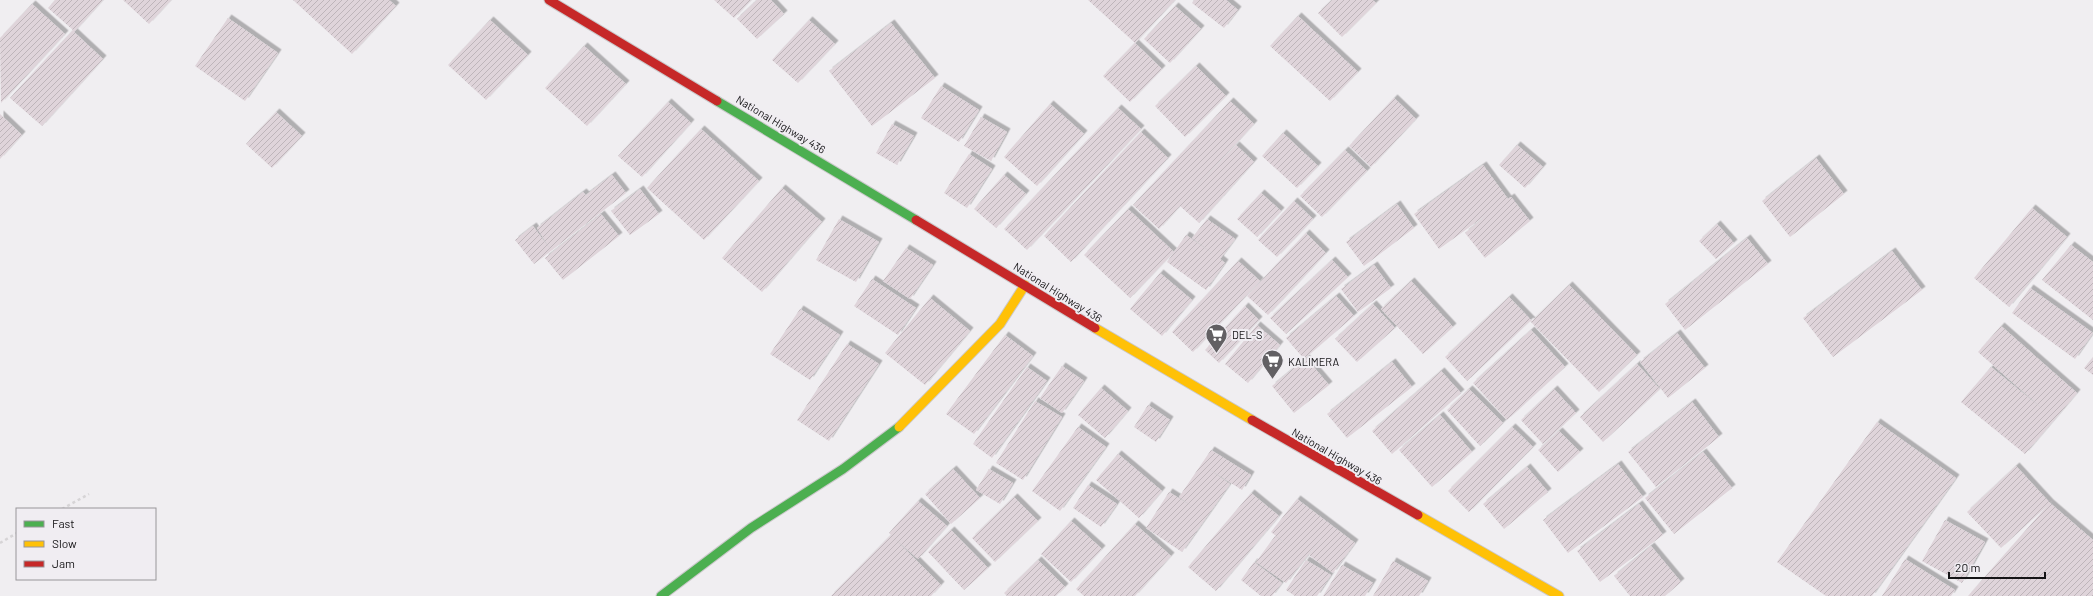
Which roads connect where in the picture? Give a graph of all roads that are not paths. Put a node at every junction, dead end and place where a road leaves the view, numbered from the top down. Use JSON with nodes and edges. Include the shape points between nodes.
{"nodes":[{"id":1,"x":549,"y":0,"type":"edge"},
{"id":2,"x":1025,"y":285,"type":"junction"},
{"id":3,"x":661,"y":596,"type":"edge"},
{"id":4,"x":1559,"y":596,"type":"edge"}],
"edges":[{"from":1,"to":2,"type":"main road","name":"National Highway 436"},
{"from":2,"to":3,"type":"main road","via":[[1000,324],[896,430],[843,469],[751,528]]},
{"from":2,"to":4,"type":"main road","name":"National Highway 436","via":[[1144,358]]}]}
